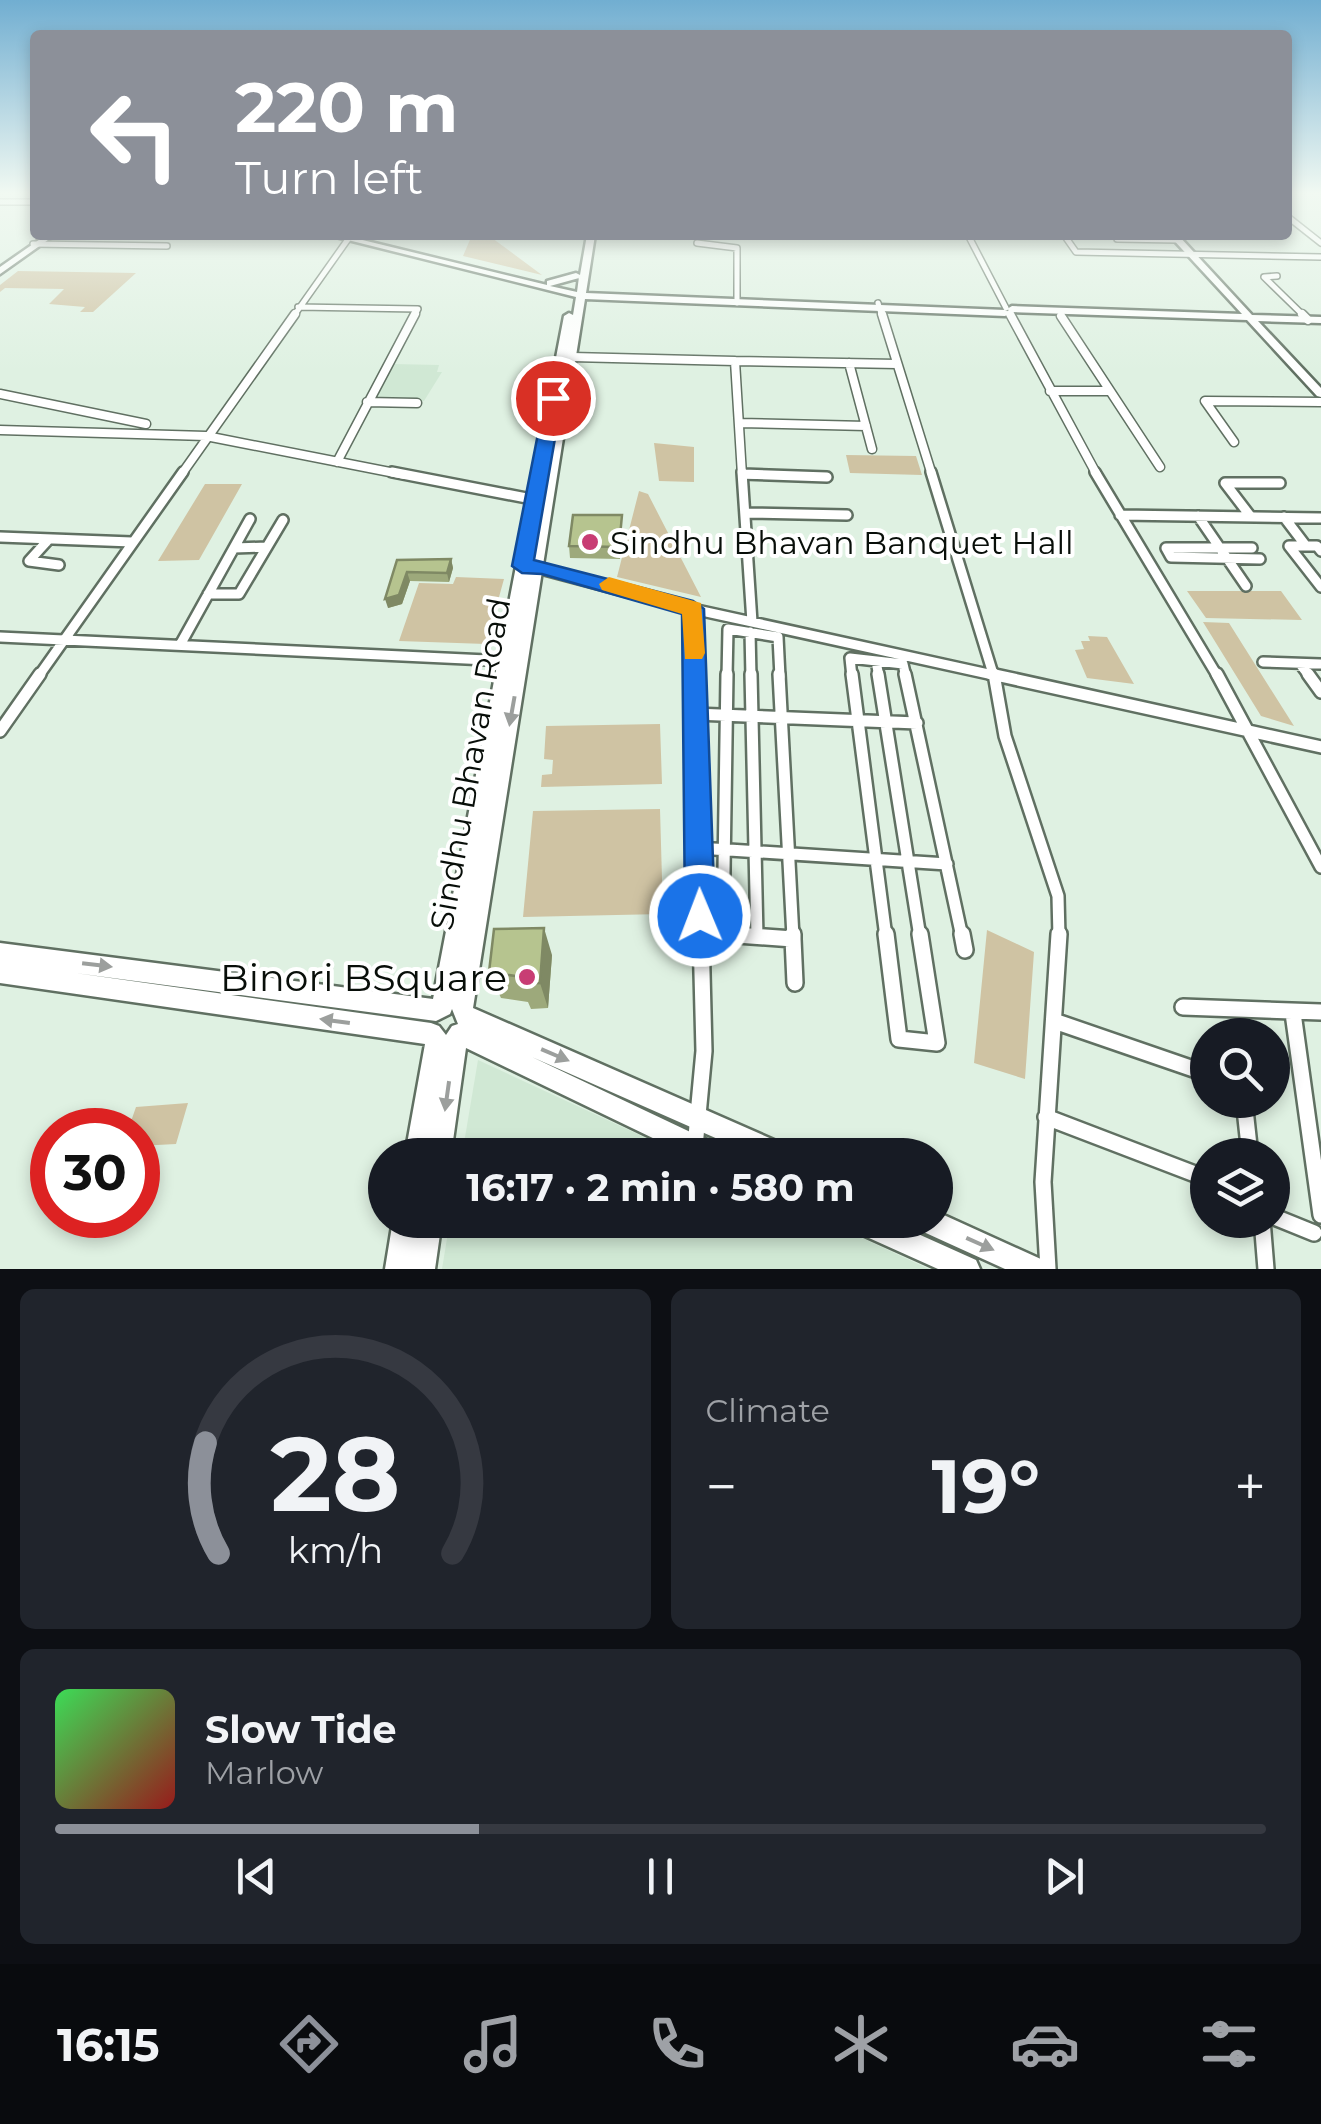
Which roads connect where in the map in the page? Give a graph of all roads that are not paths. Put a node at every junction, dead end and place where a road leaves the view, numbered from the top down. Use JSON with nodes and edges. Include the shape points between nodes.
{"nodes":[{"id":1,"x":23,"y":252,"type":"edge"},
{"id":2,"x":337,"y":252,"type":"edge"},
{"id":3,"x":418,"y":252,"type":"edge"},
{"id":4,"x":419,"y":252,"type":"edge"},
{"id":5,"x":585,"y":252,"type":"edge"},
{"id":6,"x":736,"y":252,"type":"edge"},
{"id":7,"x":977,"y":252,"type":"edge"},
{"id":8,"x":1085,"y":252,"type":"edge"},
{"id":9,"x":1189,"y":252,"type":"edge"},
{"id":10,"x":1192,"y":255,"type":"junction"},
{"id":11,"x":1258,"y":256,"type":"junction"},
{"id":12,"x":1321,"y":257,"type":"edge"},
{"id":13,"x":0,"y":268,"type":"edge"},
{"id":14,"x":578,"y":289,"type":"junction"},
{"id":15,"x":737,"y":300,"type":"junction"},
{"id":16,"x":298,"y":306,"type":"junction"},
{"id":17,"x":879,"y":306,"type":"junction"},
{"id":18,"x":1008,"y":311,"type":"junction"},
{"id":19,"x":1062,"y":316,"type":"junction"},
{"id":20,"x":1308,"y":320,"type":"junction"},
{"id":21,"x":1252,"y":321,"type":"junction"},
{"id":22,"x":1321,"y":323,"type":"edge"},
{"id":23,"x":572,"y":357,"type":"junction"},
{"id":24,"x":735,"y":360,"type":"junction"},
{"id":25,"x":849,"y":363,"type":"junction"},
{"id":26,"x":898,"y":364,"type":"junction"},
{"id":27,"x":1050,"y":391,"type":"junction"},
{"id":28,"x":1110,"y":391,"type":"junction"},
{"id":29,"x":0,"y":394,"type":"edge"},
{"id":30,"x":1321,"y":394,"type":"edge"},
{"id":31,"x":367,"y":402,"type":"junction"},
{"id":32,"x":1321,"y":402,"type":"edge"},
{"id":33,"x":416,"y":403,"type":"dead end"},
{"id":34,"x":100,"y":416,"type":"junction"},
{"id":35,"x":146,"y":424,"type":"dead end"},
{"id":36,"x":740,"y":424,"type":"junction"},
{"id":37,"x":866,"y":426,"type":"junction"},
{"id":38,"x":0,"y":430,"type":"edge"},
{"id":39,"x":84,"y":433,"type":"junction"},
{"id":40,"x":206,"y":436,"type":"junction"},
{"id":41,"x":1234,"y":442,"type":"dead end"},
{"id":42,"x":872,"y":449,"type":"dead end"},
{"id":43,"x":337,"y":462,"type":"junction"},
{"id":44,"x":1160,"y":467,"type":"dead end"},
{"id":45,"x":743,"y":474,"type":"junction"},
{"id":46,"x":828,"y":477,"type":"dead end"},
{"id":47,"x":1280,"y":484,"type":"dead end"},
{"id":48,"x":541,"y":501,"type":"junction"},
{"id":49,"x":745,"y":512,"type":"junction"},
{"id":50,"x":847,"y":515,"type":"dead end"},
{"id":51,"x":1120,"y":515,"type":"junction"},
{"id":52,"x":1198,"y":516,"type":"junction"},
{"id":53,"x":1251,"y":517,"type":"junction"},
{"id":54,"x":1284,"y":517,"type":"junction"},
{"id":55,"x":250,"y":518,"type":"dead end"},
{"id":56,"x":1321,"y":518,"type":"edge"},
{"id":57,"x":283,"y":520,"type":"dead end"},
{"id":58,"x":0,"y":538,"type":"edge"},
{"id":59,"x":48,"y":539,"type":"junction"},
{"id":60,"x":132,"y":542,"type":"junction"},
{"id":61,"x":1306,"y":546,"type":"junction"},
{"id":62,"x":266,"y":547,"type":"junction"},
{"id":63,"x":234,"y":548,"type":"junction"},
{"id":64,"x":1252,"y":548,"type":"dead end"},
{"id":65,"x":1321,"y":551,"type":"edge"},
{"id":66,"x":1224,"y":553,"type":"junction"},
{"id":67,"x":1145,"y":557,"type":"junction"},
{"id":68,"x":1260,"y":559,"type":"dead end"},
{"id":69,"x":59,"y":564,"type":"dead end"},
{"id":70,"x":529,"y":566,"type":"junction"},
{"id":71,"x":1246,"y":586,"type":"dead end"},
{"id":72,"x":1321,"y":587,"type":"edge"},
{"id":73,"x":208,"y":594,"type":"junction"},
{"id":74,"x":693,"y":609,"type":"junction"},
{"id":75,"x":751,"y":627,"type":"junction"},
{"id":76,"x":0,"y":637,"type":"edge"},
{"id":77,"x":64,"y":639,"type":"junction"},
{"id":78,"x":848,"y":643,"type":"junction"},
{"id":79,"x":180,"y":645,"type":"junction"},
{"id":80,"x":850,"y":658,"type":"junction"},
{"id":81,"x":513,"y":661,"type":"junction"},
{"id":82,"x":876,"y":661,"type":"junction"},
{"id":83,"x":1263,"y":662,"type":"dead end"},
{"id":84,"x":1300,"y":664,"type":"junction"},
{"id":85,"x":1321,"y":664,"type":"edge"},
{"id":86,"x":994,"y":674,"type":"junction"},
{"id":87,"x":1321,"y":692,"type":"edge"},
{"id":88,"x":694,"y":714,"type":"junction"},
{"id":89,"x":727,"y":716,"type":"junction"},
{"id":90,"x":750,"y":716,"type":"junction"},
{"id":91,"x":781,"y":718,"type":"junction"},
{"id":92,"x":860,"y":720,"type":"junction"},
{"id":93,"x":884,"y":721,"type":"junction"},
{"id":94,"x":917,"y":722,"type":"junction"},
{"id":95,"x":0,"y":732,"type":"edge"},
{"id":96,"x":1252,"y":733,"type":"junction"},
{"id":97,"x":1321,"y":747,"type":"edge"},
{"id":98,"x":698,"y":848,"type":"junction"},
{"id":99,"x":726,"y":850,"type":"junction"},
{"id":100,"x":754,"y":852,"type":"junction"},
{"id":101,"x":789,"y":854,"type":"junction"},
{"id":102,"x":878,"y":860,"type":"junction"},
{"id":103,"x":908,"y":862,"type":"junction"},
{"id":104,"x":946,"y":864,"type":"junction"},
{"id":105,"x":1321,"y":867,"type":"edge"},
{"id":106,"x":758,"y":937,"type":"junction"},
{"id":107,"x":794,"y":939,"type":"junction"},
{"id":108,"x":965,"y":950,"type":"dead end"},
{"id":109,"x":0,"y":953,"type":"edge"},
{"id":110,"x":0,"y":973,"type":"edge"},
{"id":111,"x":795,"y":984,"type":"dead end"},
{"id":112,"x":1183,"y":1007,"type":"dead end"},
{"id":113,"x":1321,"y":1012,"type":"edge"},
{"id":114,"x":1293,"y":1013,"type":"junction"},
{"id":115,"x":1054,"y":1022,"type":"junction"},
{"id":116,"x":449,"y":1023,"type":"junction"},
{"id":117,"x":1190,"y":1068,"type":"edge"},
{"id":118,"x":1046,"y":1117,"type":"junction"},
{"id":119,"x":700,"y":1118,"type":"junction"},
{"id":120,"x":421,"y":1138,"type":"edge"},
{"id":121,"x":440,"y":1138,"type":"edge"},
{"id":122,"x":678,"y":1138,"type":"edge"},
{"id":123,"x":702,"y":1138,"type":"edge"},
{"id":124,"x":744,"y":1138,"type":"edge"},
{"id":125,"x":1190,"y":1172,"type":"edge"},
{"id":126,"x":1290,"y":1219,"type":"edge"},
{"id":127,"x":1318,"y":1224,"type":"edge"},
{"id":128,"x":953,"y":1232,"type":"edge"},
{"id":129,"x":403,"y":1238,"type":"edge"},
{"id":130,"x":426,"y":1238,"type":"edge"},
{"id":131,"x":898,"y":1238,"type":"edge"},
{"id":132,"x":1263,"y":1238,"type":"edge"},
{"id":133,"x":398,"y":1269,"type":"edge"},
{"id":134,"x":422,"y":1269,"type":"edge"},
{"id":135,"x":967,"y":1269,"type":"edge"},
{"id":136,"x":1034,"y":1269,"type":"edge"},
{"id":137,"x":1048,"y":1269,"type":"edge"},
{"id":138,"x":1266,"y":1269,"type":"edge"}],
"edges":[{"from":1,"to":13,"type":"main road"},
{"from":2,"to":16,"type":"street"},
{"from":3,"to":14,"type":"main road"},
{"from":4,"to":14,"type":"main road"},
{"from":5,"to":14,"type":"main road","name":"Sindhu Bhavan Road"},
{"from":6,"to":15,"type":"street"},
{"from":7,"to":18,"type":"street"},
{"from":8,"to":10,"type":"street"},
{"from":9,"to":10,"type":"main road"},
{"from":10,"to":11,"type":"street"},
{"from":10,"to":21,"type":"main road"},
{"from":11,"to":12,"type":"street"},
{"from":11,"to":20,"type":"street","via":[[1278,276],[1264,277]]},
{"from":14,"to":15,"type":"main road"},
{"from":14,"to":23,"type":"main road","name":"Sindhu Bhavan Road"},
{"from":14,"to":48,"type":"main road","name":"Sindhu Bhavan Road"},
{"from":15,"to":17,"type":"main road"},
{"from":16,"to":31,"type":"street","via":[[418,309]]},
{"from":16,"to":40,"type":"street"},
{"from":17,"to":18,"type":"main road"},
{"from":17,"to":26,"type":"street"},
{"from":18,"to":19,"type":"main road"},
{"from":18,"to":21,"type":"main road"},
{"from":18,"to":27,"type":"street"},
{"from":19,"to":21,"type":"main road"},
{"from":19,"to":28,"type":"street"},
{"from":20,"to":21,"type":"main road"},
{"from":20,"to":22,"type":"main road"},
{"from":21,"to":22,"type":"main road"},
{"from":21,"to":30,"type":"main road"},
{"from":23,"to":24,"type":"street"},
{"from":23,"to":48,"type":"main road","name":"Sindhu Bhavan Road"},
{"from":24,"to":25,"type":"street"},
{"from":24,"to":36,"type":"street"},
{"from":25,"to":26,"type":"street"},
{"from":25,"to":37,"type":"street"},
{"from":26,"to":86,"type":"street"},
{"from":27,"to":28,"type":"street"},
{"from":27,"to":51,"type":"street"},
{"from":28,"to":44,"type":"street"},
{"from":29,"to":34,"type":"street"},
{"from":31,"to":33,"type":"street"},
{"from":31,"to":43,"type":"street"},
{"from":32,"to":41,"type":"street","via":[[1205,402]]},
{"from":34,"to":35,"type":"street"},
{"from":34,"to":39,"type":"street"},
{"from":36,"to":37,"type":"street"},
{"from":36,"to":45,"type":"street"},
{"from":37,"to":42,"type":"street"},
{"from":38,"to":39,"type":"street"},
{"from":39,"to":40,"type":"street"},
{"from":40,"to":43,"type":"street"},
{"from":40,"to":60,"type":"street"},
{"from":43,"to":48,"type":"street"},
{"from":45,"to":46,"type":"street"},
{"from":45,"to":49,"type":"street"},
{"from":47,"to":53,"type":"street","via":[[1225,483]]},
{"from":48,"to":70,"type":"main road","name":"Sindhu Bhavan Road"},
{"from":49,"to":50,"type":"street"},
{"from":49,"to":75,"type":"street"},
{"from":51,"to":52,"type":"street"},
{"from":51,"to":67,"type":"street"},
{"from":52,"to":53,"type":"street"},
{"from":52,"to":66,"type":"street"},
{"from":53,"to":54,"type":"street"},
{"from":54,"to":56,"type":"street"},
{"from":54,"to":61,"type":"street"},
{"from":55,"to":63,"type":"street"},
{"from":57,"to":62,"type":"street"},
{"from":58,"to":59,"type":"street"},
{"from":59,"to":60,"type":"street"},
{"from":59,"to":69,"type":"street","via":[[30,562]]},
{"from":60,"to":77,"type":"street"},
{"from":61,"to":65,"type":"street"},
{"from":61,"to":72,"type":"street","via":[[1289,546]]},
{"from":62,"to":63,"type":"street"},
{"from":62,"to":73,"type":"street","via":[[238,594]]},
{"from":63,"to":73,"type":"street"},
{"from":64,"to":66,"type":"street"},
{"from":66,"to":67,"type":"street","via":[[1168,547],[1172,556]]},
{"from":66,"to":68,"type":"street"},
{"from":66,"to":71,"type":"street"},
{"from":67,"to":96,"type":"street"},
{"from":70,"to":74,"type":"street"},
{"from":70,"to":81,"type":"main road","name":"Sindhu Bhavan Road"},
{"from":73,"to":79,"type":"street"},
{"from":74,"to":75,"type":"street"},
{"from":74,"to":88,"type":"street"},
{"from":75,"to":78,"type":"street"},
{"from":75,"to":89,"type":"street","via":[[728,628]]},
{"from":75,"to":90,"type":"street"},
{"from":75,"to":91,"type":"street","via":[[778,637]]},
{"from":76,"to":77,"type":"street"},
{"from":77,"to":79,"type":"street"},
{"from":77,"to":95,"type":"street"},
{"from":78,"to":80,"type":"street"},
{"from":78,"to":86,"type":"street"},
{"from":79,"to":81,"type":"street"},
{"from":80,"to":82,"type":"street"},
{"from":80,"to":92,"type":"street"},
{"from":81,"to":116,"type":"main road","name":"Sindhu Bhavan Road"},
{"from":82,"to":93,"type":"street"},
{"from":82,"to":94,"type":"street","via":[[903,664]]},
{"from":83,"to":84,"type":"street"},
{"from":84,"to":85,"type":"street"},
{"from":84,"to":87,"type":"street"},
{"from":86,"to":96,"type":"street"},
{"from":86,"to":115,"type":"street","via":[[1005,736],[1058,896]]},
{"from":88,"to":89,"type":"street"},
{"from":88,"to":98,"type":"street"},
{"from":89,"to":90,"type":"street"},
{"from":89,"to":99,"type":"street"},
{"from":90,"to":91,"type":"street"},
{"from":90,"to":100,"type":"street"},
{"from":91,"to":92,"type":"street"},
{"from":91,"to":101,"type":"street"},
{"from":92,"to":93,"type":"street"},
{"from":92,"to":102,"type":"street"},
{"from":93,"to":94,"type":"street"},
{"from":93,"to":103,"type":"street"},
{"from":94,"to":104,"type":"street"},
{"from":96,"to":97,"type":"street"},
{"from":96,"to":105,"type":"street"},
{"from":98,"to":99,"type":"street"},
{"from":98,"to":119,"type":"street"},
{"from":99,"to":100,"type":"street"},
{"from":99,"to":106,"type":"street","via":[[724,935]]},
{"from":100,"to":101,"type":"street"},
{"from":100,"to":106,"type":"street"},
{"from":101,"to":102,"type":"street"},
{"from":101,"to":107,"type":"street"},
{"from":102,"to":103,"type":"street"},
{"from":102,"to":103,"type":"street","via":[[898,1039],[937,1043]]},
{"from":103,"to":104,"type":"street"},
{"from":104,"to":108,"type":"street"},
{"from":106,"to":107,"type":"street"},
{"from":107,"to":111,"type":"street"},
{"from":109,"to":116,"type":"main road","one_way":true},
{"from":116,"to":110,"type":"main road","one_way":true},
{"from":112,"to":114,"type":"street"},
{"from":113,"to":114,"type":"street"},
{"from":114,"to":127,"type":"street"},
{"from":115,"to":117,"type":"street"},
{"from":115,"to":118,"type":"street"},
{"from":116,"to":119,"type":"main road","one_way":true},
{"from":116,"to":120,"type":"main road","name":"Sindhu Bhavan Road"},
{"from":116,"to":121,"type":"main road","name":"Sindhu Bhavan Road","one_way":true},
{"from":116,"to":122,"type":"main road"},
{"from":118,"to":125,"type":"street"},
{"from":118,"to":137,"type":"street"},
{"from":119,"to":123,"type":"street"},
{"from":119,"to":124,"type":"main road"},
{"from":126,"to":127,"type":"street"},
{"from":128,"to":136,"type":"main road","one_way":true},
{"from":129,"to":133,"type":"main road"},
{"from":130,"to":134,"type":"main road"},
{"from":131,"to":135,"type":"main road"},
{"from":132,"to":138,"type":"street"}]}
